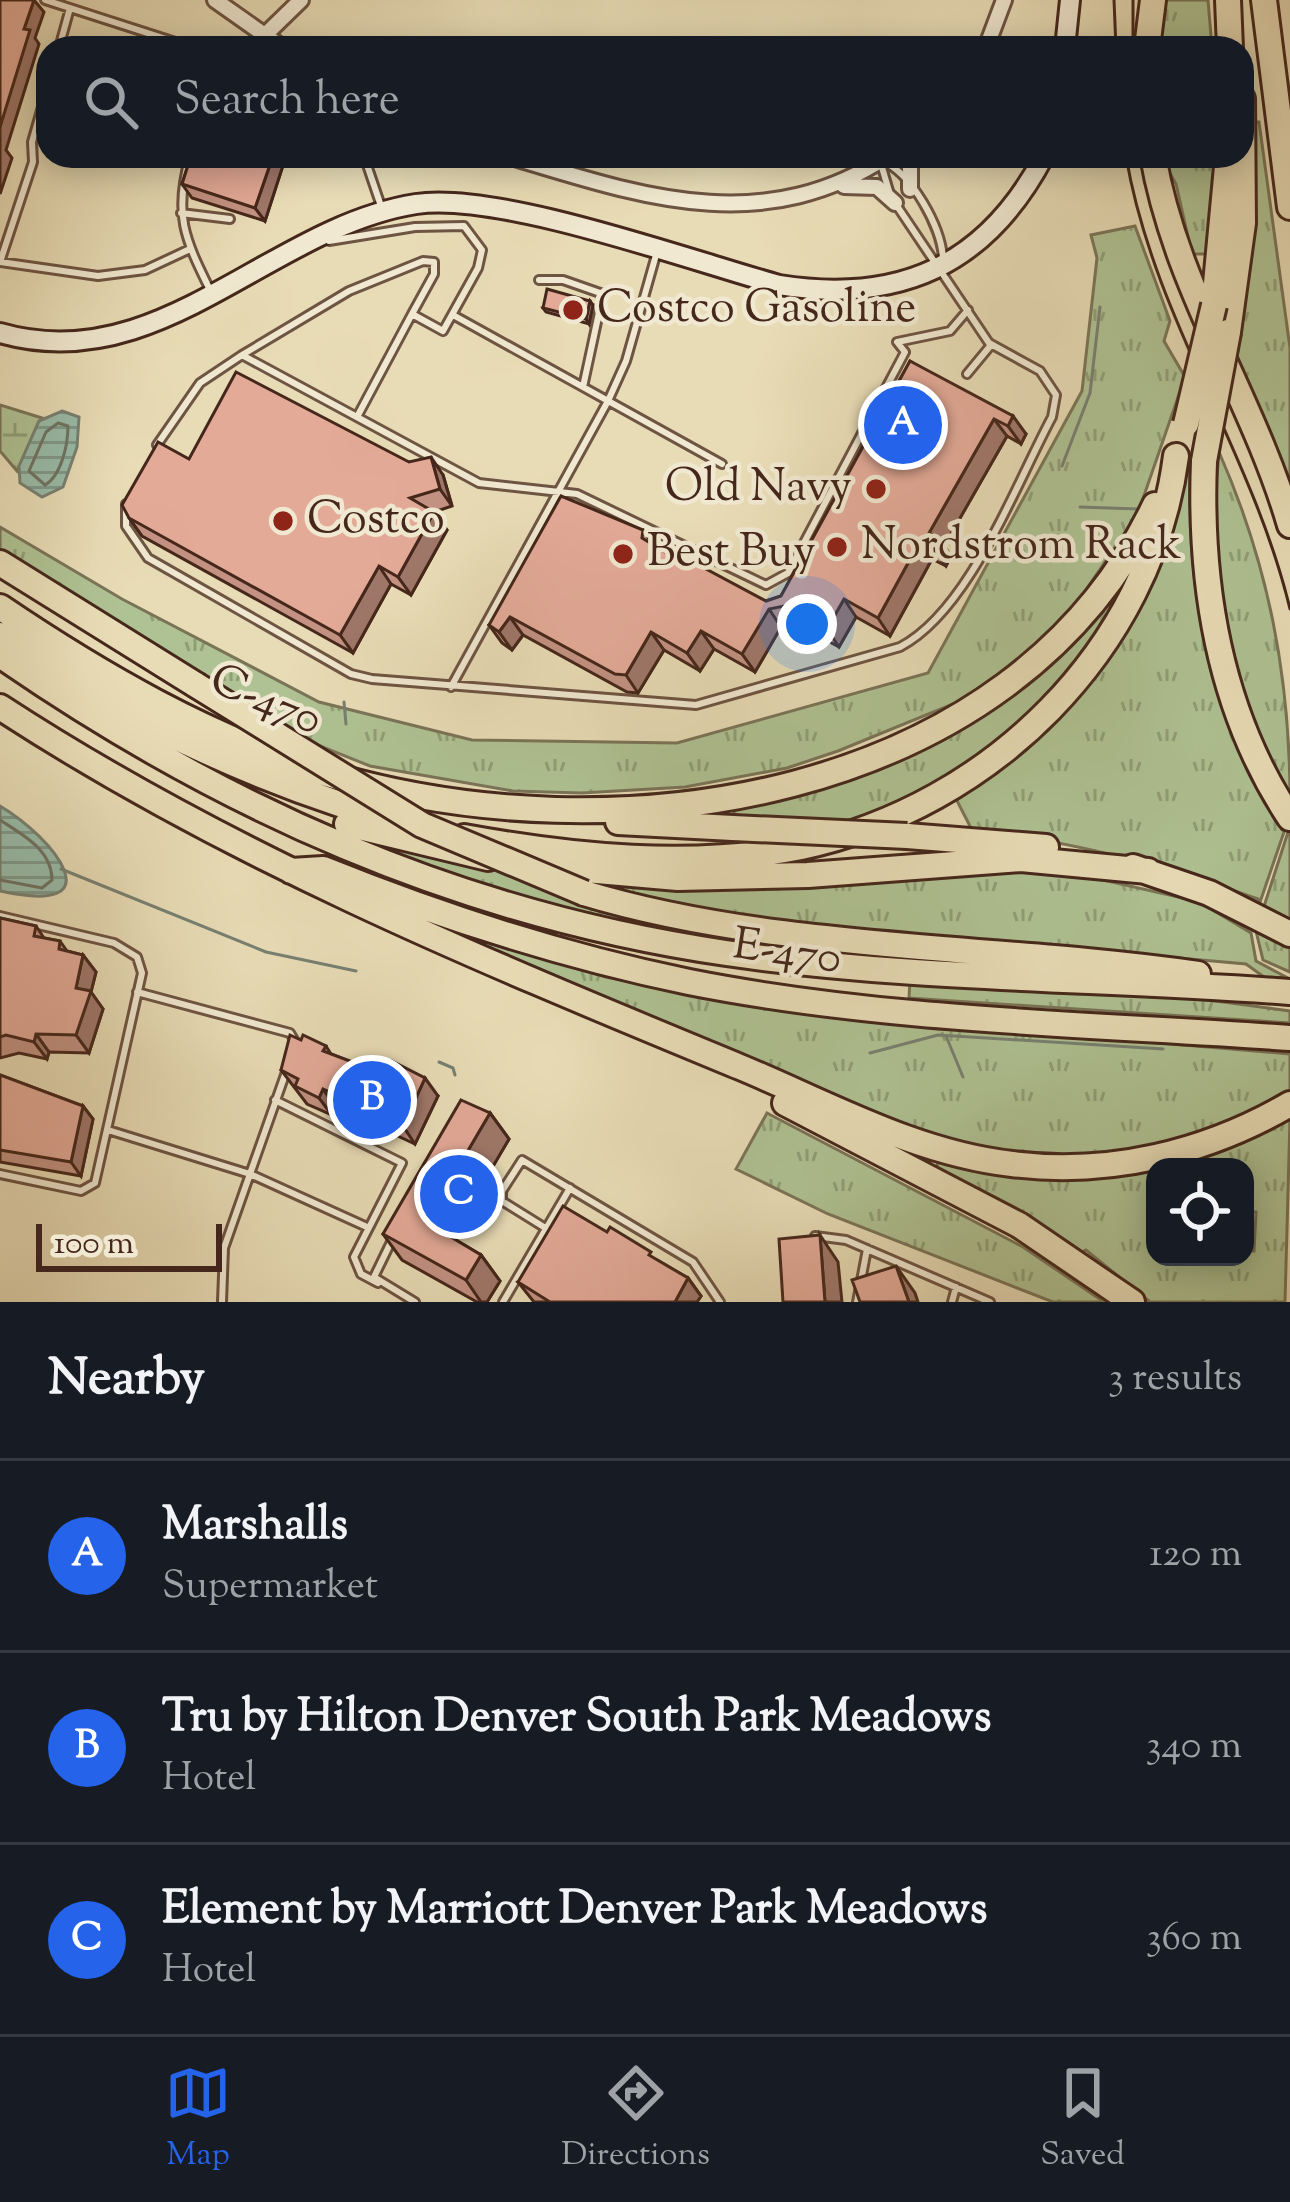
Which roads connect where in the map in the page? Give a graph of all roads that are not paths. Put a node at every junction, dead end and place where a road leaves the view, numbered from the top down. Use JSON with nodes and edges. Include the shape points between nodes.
{"nodes":[{"id":1,"x":45,"y":0,"type":"edge"},
{"id":2,"x":215,"y":0,"type":"edge"},
{"id":3,"x":301,"y":0,"type":"edge"},
{"id":4,"x":1004,"y":0,"type":"edge"},
{"id":5,"x":1070,"y":0,"type":"edge"},
{"id":6,"x":1153,"y":0,"type":"edge"},
{"id":7,"x":1228,"y":0,"type":"edge"},
{"id":8,"x":1264,"y":0,"type":"edge"},
{"id":9,"x":70,"y":8,"type":"junction"},
{"id":10,"x":265,"y":35,"type":"joint"},
{"id":11,"x":62,"y":36,"type":"edge"},
{"id":12,"x":157,"y":36,"type":"edge"},
{"id":13,"x":990,"y":36,"type":"edge"},
{"id":14,"x":1066,"y":36,"type":"edge"},
{"id":15,"x":1149,"y":36,"type":"edge"},
{"id":16,"x":1230,"y":36,"type":"edge"},
{"id":17,"x":36,"y":128,"type":"edge"},
{"id":18,"x":186,"y":168,"type":"edge"},
{"id":19,"x":368,"y":168,"type":"edge"},
{"id":20,"x":552,"y":168,"type":"edge"},
{"id":21,"x":866,"y":168,"type":"edge"},
{"id":22,"x":881,"y":168,"type":"edge"},
{"id":23,"x":893,"y":168,"type":"edge"},
{"id":24,"x":910,"y":168,"type":"edge"},
{"id":25,"x":1036,"y":168,"type":"edge"},
{"id":26,"x":1156,"y":168,"type":"edge"},
{"id":27,"x":1227,"y":168,"type":"edge"},
{"id":28,"x":1243,"y":168,"type":"edge"},
{"id":29,"x":833,"y":185,"type":"junction"},
{"id":30,"x":910,"y":189,"type":"junction"},
{"id":31,"x":895,"y":202,"type":"junction"},
{"id":32,"x":1290,"y":207,"type":"edge"},
{"id":33,"x":383,"y":211,"type":"junction"},
{"id":34,"x":181,"y":213,"type":"junction"},
{"id":35,"x":230,"y":219,"type":"dead end"},
{"id":36,"x":314,"y":242,"type":"junction"},
{"id":37,"x":190,"y":249,"type":"junction"},
{"id":38,"x":657,"y":251,"type":"junction"},
{"id":39,"x":943,"y":267,"type":"junction"},
{"id":40,"x":539,"y":280,"type":"dead end"},
{"id":41,"x":213,"y":296,"type":"junction"},
{"id":42,"x":968,"y":310,"type":"junction"},
{"id":43,"x":412,"y":314,"type":"junction"},
{"id":44,"x":453,"y":315,"type":"junction"},
{"id":45,"x":0,"y":333,"type":"edge"},
{"id":46,"x":991,"y":344,"type":"junction"},
{"id":47,"x":242,"y":355,"type":"junction"},
{"id":48,"x":967,"y":374,"type":"dead end"},
{"id":49,"x":583,"y":386,"type":"junction"},
{"id":50,"x":608,"y":401,"type":"junction"},
{"id":51,"x":357,"y":418,"type":"junction"},
{"id":52,"x":153,"y":453,"type":"edge"},
{"id":53,"x":1176,"y":456,"type":"junction"},
{"id":54,"x":722,"y":464,"type":"dead end"},
{"id":55,"x":133,"y":489,"type":"edge"},
{"id":56,"x":557,"y":493,"type":"junction"},
{"id":57,"x":1290,"y":525,"type":"edge"},
{"id":58,"x":0,"y":562,"type":"edge"},
{"id":59,"x":0,"y":608,"type":"edge"},
{"id":60,"x":0,"y":634,"type":"edge"},
{"id":61,"x":0,"y":655,"type":"edge"},
{"id":62,"x":451,"y":687,"type":"junction"},
{"id":63,"x":0,"y":707,"type":"edge"},
{"id":64,"x":103,"y":722,"type":"junction"},
{"id":65,"x":521,"y":811,"type":"junction"},
{"id":66,"x":1290,"y":818,"type":"edge"},
{"id":67,"x":289,"y":871,"type":"junction"},
{"id":68,"x":1148,"y":871,"type":"junction"},
{"id":69,"x":0,"y":916,"type":"edge"},
{"id":70,"x":1290,"y":934,"type":"edge"},
{"id":71,"x":137,"y":992,"type":"junction"},
{"id":72,"x":1286,"y":992,"type":"edge"},
{"id":73,"x":1290,"y":1038,"type":"edge"},
{"id":74,"x":295,"y":1048,"type":"edge"},
{"id":75,"x":706,"y":1057,"type":"junction"},
{"id":76,"x":288,"y":1066,"type":"edge"},
{"id":77,"x":275,"y":1100,"type":"junction"},
{"id":78,"x":1290,"y":1104,"type":"edge"},
{"id":79,"x":107,"y":1130,"type":"junction"},
{"id":80,"x":0,"y":1174,"type":"edge"},
{"id":81,"x":250,"y":1174,"type":"junction"},
{"id":82,"x":570,"y":1188,"type":"junction"},
{"id":83,"x":401,"y":1223,"type":"edge"},
{"id":84,"x":367,"y":1227,"type":"junction"},
{"id":85,"x":547,"y":1229,"type":"junction"},
{"id":86,"x":809,"y":1236,"type":"edge"},
{"id":87,"x":867,"y":1249,"type":"junction"},
{"id":88,"x":378,"y":1283,"type":"junction"},
{"id":89,"x":956,"y":1287,"type":"junction"},
{"id":90,"x":222,"y":1302,"type":"edge"},
{"id":91,"x":415,"y":1302,"type":"edge"},
{"id":92,"x":503,"y":1302,"type":"edge"},
{"id":93,"x":720,"y":1302,"type":"edge"},
{"id":94,"x":857,"y":1302,"type":"edge"},
{"id":95,"x":952,"y":1302,"type":"edge"},
{"id":96,"x":990,"y":1302,"type":"edge"},
{"id":97,"x":1132,"y":1302,"type":"edge"}],
"edges":[{"from":1,"to":9,"type":"lane"},
{"from":2,"to":10,"type":"street"},
{"from":3,"to":10,"type":"street"},
{"from":4,"to":13,"type":"street"},
{"from":5,"to":14,"type":"main road"},
{"from":6,"to":15,"type":"highway"},
{"from":7,"to":16,"type":"highway"},
{"from":8,"to":32,"type":"highway"},
{"from":9,"to":11,"type":"lane"},
{"from":9,"to":12,"type":"lane"},
{"from":17,"to":37,"type":"lane","via":[[0,262],[98,276],[145,270]]},
{"from":18,"to":34,"type":"lane"},
{"from":19,"to":33,"type":"lane"},
{"from":20,"to":29,"type":"street","via":[[716,207],[784,201]]},
{"from":21,"to":29,"type":"street"},
{"from":22,"to":31,"type":"lane"},
{"from":23,"to":30,"type":"lane"},
{"from":24,"to":30,"type":"street"},
{"from":25,"to":39,"type":"main road","via":[[1003,218]]},
{"from":26,"to":57,"type":"highway","via":[[1180,266]]},
{"from":27,"to":53,"type":"highway","bridge":true,"via":[[1214,304]]},
{"from":28,"to":66,"type":"highway","bridge":true,"via":[[1243,223],[1204,461],[1204,552],[1214,632],[1251,745]]},
{"from":29,"to":31,"type":"street","via":[[866,183]]},
{"from":30,"to":39,"type":"lane","via":[[937,228]]},
{"from":31,"to":39,"type":"lane"},
{"from":33,"to":36,"type":"main road"},
{"from":33,"to":38,"type":"main road","via":[[436,202],[480,206]]},
{"from":34,"to":35,"type":"lane"},
{"from":34,"to":37,"type":"lane"},
{"from":36,"to":41,"type":"main road"},
{"from":36,"to":44,"type":"lane","via":[[464,226],[482,250]]},
{"from":37,"to":41,"type":"lane"},
{"from":38,"to":39,"type":"main road","via":[[821,292],[885,288]]},
{"from":38,"to":50,"type":"lane"},
{"from":39,"to":42,"type":"lane"},
{"from":40,"to":49,"type":"lane","via":[[603,294]]},
{"from":41,"to":45,"type":"main road","via":[[96,340]]},
{"from":42,"to":46,"type":"lane"},
{"from":42,"to":56,"type":"lane","via":[[950,331],[897,342],[905,352],[788,573],[774,584],[756,583],[596,501]]},
{"from":43,"to":44,"type":"lane","via":[[443,331]]},
{"from":43,"to":47,"type":"lane","via":[[434,274],[430,261],[349,291]]},
{"from":43,"to":51,"type":"lane"},
{"from":44,"to":49,"type":"lane"},
{"from":46,"to":48,"type":"lane"},
{"from":46,"to":62,"type":"lane","via":[[1048,377],[1056,405],[957,594],[921,636],[695,705]]},
{"from":47,"to":51,"type":"lane"},
{"from":47,"to":52,"type":"lane","via":[[200,383]]},
{"from":49,"to":50,"type":"lane"},
{"from":50,"to":54,"type":"lane"},
{"from":50,"to":56,"type":"lane"},
{"from":51,"to":56,"type":"lane","via":[[478,483]]},
{"from":53,"to":60,"type":"highway","via":[[1168,508],[1137,587],[1049,710],[990,762],[920,806],[786,849],[589,854],[384,818],[178,740]]},
{"from":53,"to":65,"type":"highway","via":[[1138,538],[1093,603],[1024,673],[952,722],[860,762],[760,790],[649,806]]},
{"from":55,"to":62,"type":"lane","via":[[126,526],[148,558],[351,674]]},
{"from":56,"to":62,"type":"lane"},
{"from":58,"to":72,"type":"highway","bridge":true,"via":[[411,819],[515,868],[644,910],[1089,960]]},
{"from":59,"to":65,"type":"highway","name":"C-470","via":[[148,695],[280,758],[400,793]]},
{"from":61,"to":64,"type":"highway"},
{"from":63,"to":67,"type":"highway"},
{"from":64,"to":68,"type":"highway","via":[[316,814],[408,842],[540,867],[732,878],[1036,860]]},
{"from":64,"to":72,"type":"highway","via":[[201,782],[329,843],[455,891],[580,926],[799,962]]},
{"from":65,"to":68,"type":"highway","bridge":true,"via":[[1034,845]]},
{"from":67,"to":73,"type":"highway","name":"E-470","via":[[322,869],[516,939],[732,989],[915,1012]]},
{"from":67,"to":75,"type":"highway"},
{"from":68,"to":70,"type":"highway"},
{"from":69,"to":71,"type":"lane","via":[[126,948],[140,963]]},
{"from":71,"to":74,"type":"lane","via":[[290,1033]]},
{"from":71,"to":79,"type":"lane"},
{"from":75,"to":78,"type":"highway","via":[[915,1142],[1007,1164],[1142,1160],[1199,1145]]},
{"from":75,"to":97,"type":"highway","via":[[1019,1225]]},
{"from":76,"to":77,"type":"lane"},
{"from":77,"to":81,"type":"lane"},
{"from":77,"to":84,"type":"lane","via":[[402,1163]]},
{"from":79,"to":80,"type":"lane","via":[[90,1189]]},
{"from":79,"to":81,"type":"lane"},
{"from":81,"to":84,"type":"lane"},
{"from":81,"to":90,"type":"lane","via":[[224,1248]]},
{"from":82,"to":85,"type":"lane"},
{"from":82,"to":85,"type":"lane","via":[[527,1160],[512,1172],[504,1205]]},
{"from":82,"to":93,"type":"lane","via":[[693,1262]]},
{"from":83,"to":88,"type":"lane","via":[[377,1263]]},
{"from":84,"to":88,"type":"lane","via":[[354,1257],[361,1274]]},
{"from":85,"to":92,"type":"lane"},
{"from":86,"to":87,"type":"lane"},
{"from":87,"to":89,"type":"lane"},
{"from":87,"to":94,"type":"lane"},
{"from":88,"to":91,"type":"lane"},
{"from":89,"to":95,"type":"lane"},
{"from":89,"to":96,"type":"lane"}]}
